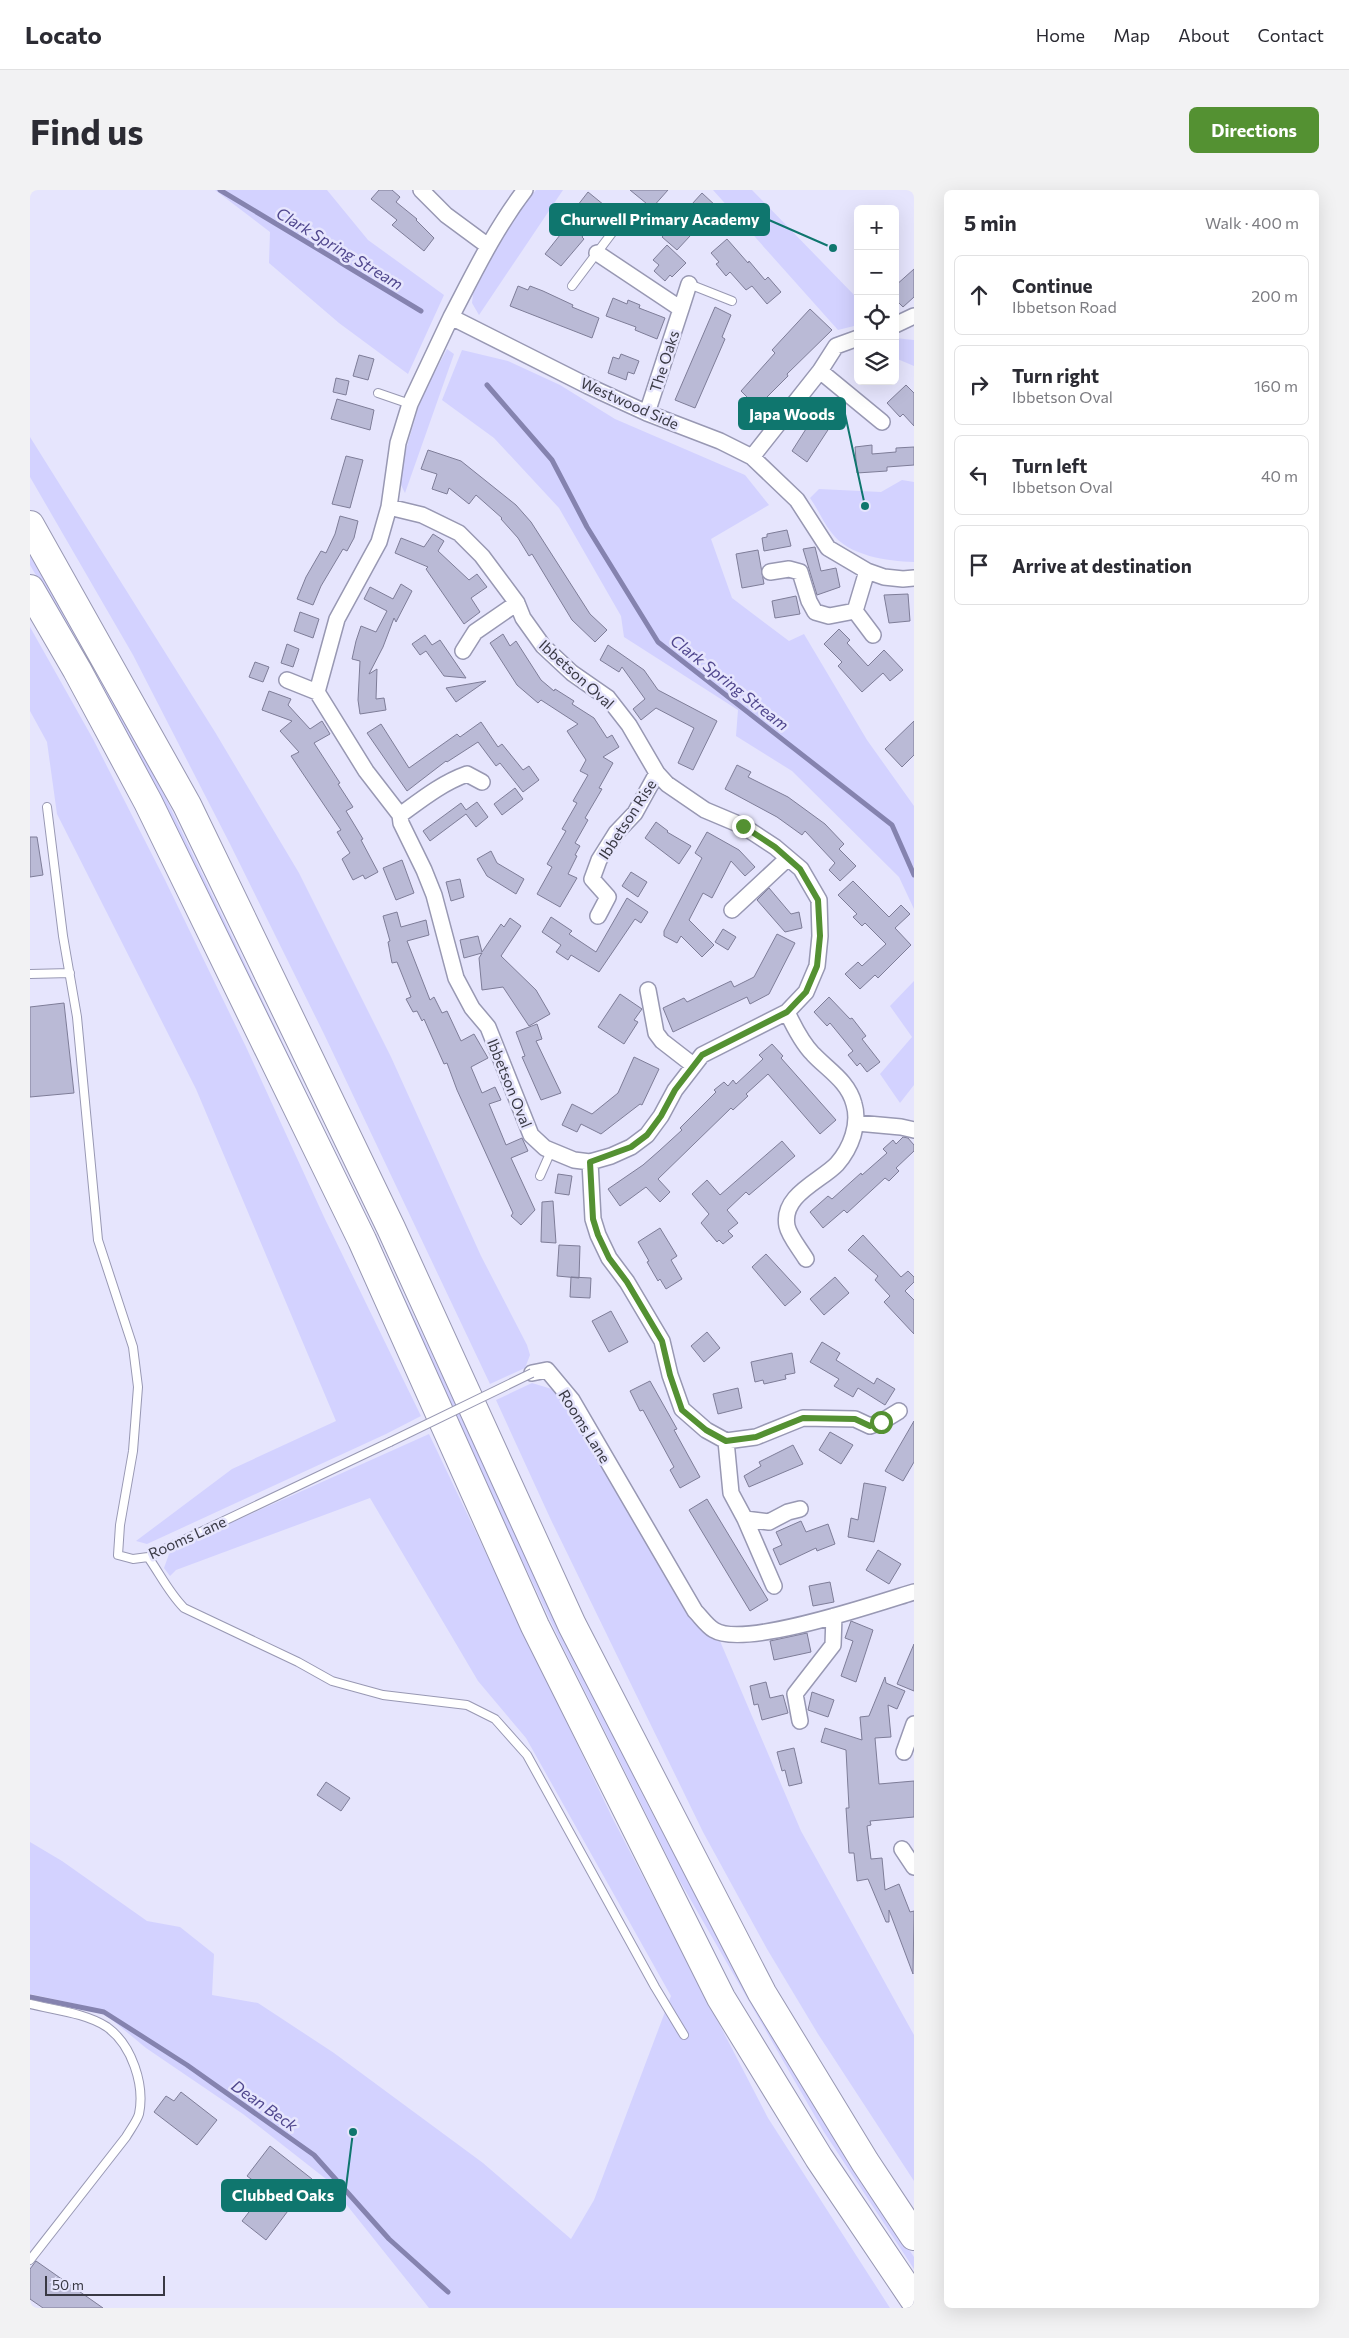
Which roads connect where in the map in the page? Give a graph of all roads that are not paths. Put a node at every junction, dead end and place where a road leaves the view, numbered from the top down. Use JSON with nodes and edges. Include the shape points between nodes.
{"nodes":[{"id":1,"x":421,"y":190,"type":"edge"},
{"id":2,"x":525,"y":190,"type":"edge"},
{"id":3,"x":624,"y":217,"type":"dead end"},
{"id":4,"x":488,"y":246,"type":"junction"},
{"id":5,"x":597,"y":253,"type":"junction"},
{"id":6,"x":689,"y":284,"type":"joint"},
{"id":7,"x":572,"y":286,"type":"dead end"},
{"id":8,"x":732,"y":301,"type":"dead end"},
{"id":9,"x":681,"y":309,"type":"junction"},
{"id":10,"x":914,"y":316,"type":"edge"},
{"id":11,"x":451,"y":317,"type":"junction"},
{"id":12,"x":899,"y":324,"type":"edge"},
{"id":13,"x":854,"y":339,"type":"edge"},
{"id":14,"x":820,"y":371,"type":"junction"},
{"id":15,"x":378,"y":392,"type":"dead end"},
{"id":16,"x":410,"y":404,"type":"junction"},
{"id":17,"x":647,"y":413,"type":"junction"},
{"id":18,"x":882,"y":422,"type":"dead end"},
{"id":19,"x":752,"y":457,"type":"junction"},
{"id":20,"x":389,"y":507,"type":"junction"},
{"id":21,"x":30,"y":525,"type":"edge"},
{"id":22,"x":867,"y":571,"type":"junction"},
{"id":23,"x":770,"y":572,"type":"dead end"},
{"id":24,"x":914,"y":578,"type":"edge"},
{"id":25,"x":30,"y":589,"type":"edge"},
{"id":26,"x":517,"y":603,"type":"junction"},
{"id":27,"x":855,"y":611,"type":"junction"},
{"id":28,"x":873,"y":635,"type":"dead end"},
{"id":29,"x":463,"y":650,"type":"dead end"},
{"id":30,"x":286,"y":680,"type":"dead end"},
{"id":31,"x":317,"y":692,"type":"junction"},
{"id":32,"x":657,"y":772,"type":"junction"},
{"id":33,"x":482,"y":782,"type":"dead end"},
{"id":34,"x":47,"y":807,"type":"dead end"},
{"id":35,"x":400,"y":815,"type":"junction"},
{"id":36,"x":788,"y":858,"type":"junction"},
{"id":37,"x":732,"y":910,"type":"dead end"},
{"id":38,"x":598,"y":916,"type":"dead end"},
{"id":39,"x":30,"y":974,"type":"edge"},
{"id":40,"x":70,"y":974,"type":"junction"},
{"id":41,"x":648,"y":990,"type":"dead end"},
{"id":42,"x":787,"y":1012,"type":"junction"},
{"id":43,"x":693,"y":1065,"type":"junction"},
{"id":44,"x":857,"y":1123,"type":"junction"},
{"id":45,"x":914,"y":1130,"type":"edge"},
{"id":46,"x":551,"y":1150,"type":"junction"},
{"id":47,"x":590,"y":1162,"type":"junction"},
{"id":48,"x":540,"y":1176,"type":"dead end"},
{"id":49,"x":806,"y":1259,"type":"dead end"},
{"id":50,"x":532,"y":1373,"type":"joint"},
{"id":51,"x":899,"y":1411,"type":"dead end"},
{"id":52,"x":726,"y":1441,"type":"junction"},
{"id":53,"x":800,"y":1509,"type":"dead end"},
{"id":54,"x":745,"y":1519,"type":"junction"},
{"id":55,"x":148,"y":1557,"type":"junction"},
{"id":56,"x":774,"y":1586,"type":"dead end"},
{"id":57,"x":914,"y":1592,"type":"edge"},
{"id":58,"x":834,"y":1616,"type":"junction"},
{"id":59,"x":800,"y":1721,"type":"dead end"},
{"id":60,"x":914,"y":1724,"type":"edge"},
{"id":61,"x":904,"y":1752,"type":"dead end"},
{"id":62,"x":902,"y":1849,"type":"dead end"},
{"id":63,"x":914,"y":1867,"type":"edge"},
{"id":64,"x":30,"y":2004,"type":"edge"},
{"id":65,"x":684,"y":2035,"type":"dead end"},
{"id":66,"x":914,"y":2236,"type":"edge"},
{"id":67,"x":30,"y":2260,"type":"edge"},
{"id":68,"x":914,"y":2299,"type":"edge"}],
"edges":[{"from":1,"to":4,"type":"street","via":[[446,216]]},
{"from":2,"to":4,"type":"street"},
{"from":3,"to":5,"type":"lane"},
{"from":4,"to":11,"type":"street"},
{"from":5,"to":7,"type":"lane"},
{"from":5,"to":9,"type":"street","name":"The Oaks"},
{"from":6,"to":8,"type":"lane"},
{"from":6,"to":9,"type":"street","name":"The Oaks"},
{"from":9,"to":17,"type":"street","name":"The Oaks"},
{"from":10,"to":12,"type":"street"},
{"from":11,"to":16,"type":"street"},
{"from":11,"to":17,"type":"street","name":"Westwood Side"},
{"from":13,"to":14,"type":"street","via":[[836,346]]},
{"from":14,"to":18,"type":"street"},
{"from":14,"to":19,"type":"street"},
{"from":15,"to":16,"type":"lane"},
{"from":16,"to":20,"type":"street","via":[[398,442]]},
{"from":17,"to":19,"type":"street","name":"Westwood Side"},
{"from":19,"to":22,"type":"street","name":"Westwood Side","via":[[797,500],[828,548]]},
{"from":20,"to":26,"type":"street","name":"Ibbetson Oval","via":[[422,515],[459,533],[482,556]]},
{"from":20,"to":31,"type":"street","via":[[379,542],[337,619]]},
{"from":21,"to":66,"type":"highway","via":[[187,805],[391,1228],[572,1625],[762,1993]]},
{"from":22,"to":24,"type":"street","name":"Westwood Side","via":[[903,580]]},
{"from":22,"to":27,"type":"street"},
{"from":23,"to":27,"type":"street","via":[[789,569],[800,572],[816,612],[829,616]]},
{"from":25,"to":68,"type":"highway","via":[[152,811],[362,1240],[535,1626],[721,1998],[819,2158]]},
{"from":26,"to":29,"type":"street","via":[[475,632]]},
{"from":26,"to":32,"type":"street","name":"Ibbetson Oval","via":[[523,618],[543,646],[572,673],[608,698],[629,725]]},
{"from":27,"to":28,"type":"street"},
{"from":30,"to":31,"type":"street"},
{"from":31,"to":35,"type":"street","name":"Ibbetson Oval","via":[[366,771]]},
{"from":32,"to":36,"type":"street","name":"Ibbetson Oval","via":[[666,784],[705,810],[743,826]]},
{"from":32,"to":38,"type":"street","name":"Ibbetson Rise","via":[[634,813],[616,833],[594,873],[592,879],[608,897]]},
{"from":33,"to":35,"type":"street","via":[[467,774],[454,778]]},
{"from":34,"to":40,"type":"lane"},
{"from":35,"to":46,"type":"street","name":"Ibbetson Oval","via":[[434,895],[456,978],[472,1008],[488,1026],[531,1134]]},
{"from":36,"to":37,"type":"street"},
{"from":36,"to":42,"type":"street","name":"Ibbetson Oval","via":[[800,869],[818,900],[820,936],[817,966],[806,992]]},
{"from":39,"to":40,"type":"lane"},
{"from":40,"to":55,"type":"lane","name":"Rooms Lane","via":[[98,1240],[133,1347],[138,1387],[133,1451],[118,1555],[133,1559]]},
{"from":41,"to":43,"type":"street","via":[[656,1033]]},
{"from":42,"to":43,"type":"street","name":"Ibbetson Oval","via":[[702,1055]]},
{"from":42,"to":44,"type":"street","via":[[813,1054],[845,1085],[854,1103]]},
{"from":43,"to":47,"type":"street","name":"Ibbetson Oval","via":[[647,1135],[631,1147]]},
{"from":44,"to":45,"type":"street"},
{"from":44,"to":49,"type":"street","via":[[838,1163],[809,1184],[780,1219]]},
{"from":46,"to":47,"type":"street","name":"Ibbetson Oval","via":[[574,1160]]},
{"from":46,"to":48,"type":"lane"},
{"from":47,"to":52,"type":"street","via":[[593,1219],[598,1235],[662,1341],[682,1410],[706,1430]]},
{"from":50,"to":55,"type":"lane","name":"Rooms Lane","bridge":true},
{"from":50,"to":58,"type":"street","name":"Rooms Lane","via":[[547,1370],[572,1400],[696,1611],[715,1631],[732,1635],[770,1632]]},
{"from":51,"to":52,"type":"street","via":[[870,1426],[855,1419],[803,1418],[756,1437]]},
{"from":52,"to":54,"type":"street","via":[[731,1493]]},
{"from":53,"to":54,"type":"street","via":[[769,1522]]},
{"from":54,"to":56,"type":"street"},
{"from":55,"to":65,"type":"lane","via":[[171,1596],[184,1608],[332,1681],[383,1695],[467,1705],[495,1719],[527,1754]]},
{"from":57,"to":58,"type":"street","name":"Rooms Lane"},
{"from":58,"to":59,"type":"street","via":[[833,1645],[795,1694]]},
{"from":60,"to":61,"type":"street"},
{"from":62,"to":63,"type":"street"},
{"from":64,"to":67,"type":"lane","via":[[89,2019],[108,2028],[130,2057],[139,2083],[139,2115],[126,2137]]}]}
